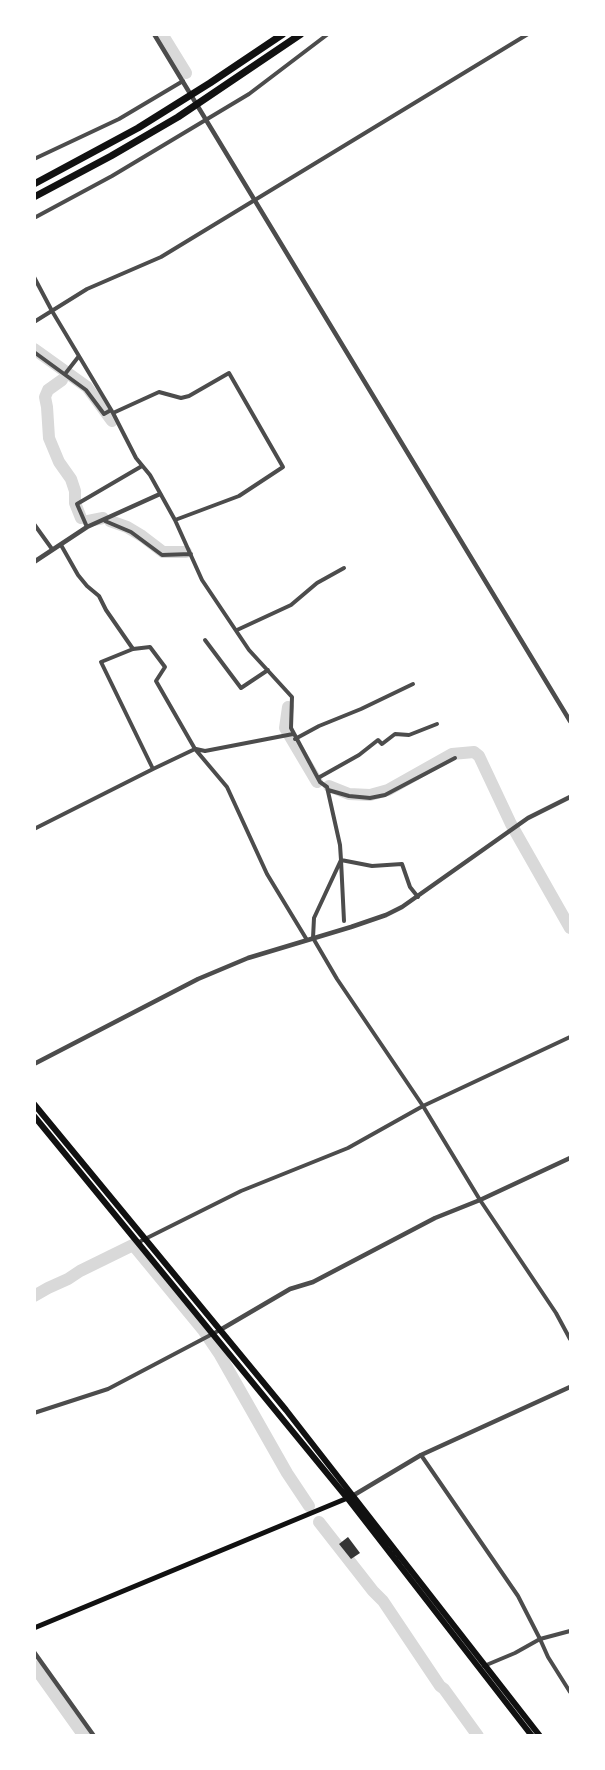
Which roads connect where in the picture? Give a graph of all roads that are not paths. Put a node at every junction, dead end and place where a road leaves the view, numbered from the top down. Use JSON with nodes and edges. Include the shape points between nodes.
{"nodes":[{"id":1,"x":154,"y":34,"type":"edge"},
{"id":2,"x":283,"y":34,"type":"edge"},
{"id":3,"x":301,"y":34,"type":"edge"},
{"id":4,"x":328,"y":34,"type":"edge"},
{"id":5,"x":528,"y":34,"type":"edge"},
{"id":6,"x":183,"y":81,"type":"junction"},
{"id":7,"x":206,"y":120,"type":"junction"},
{"id":8,"x":34,"y":159,"type":"edge"},
{"id":9,"x":34,"y":182,"type":"edge"},
{"id":10,"x":34,"y":197,"type":"edge"},
{"id":11,"x":255,"y":200,"type":"junction"},
{"id":12,"x":34,"y":218,"type":"edge"},
{"id":13,"x":34,"y":277,"type":"edge"},
{"id":14,"x":52,"y":311,"type":"junction"},
{"id":15,"x":34,"y":322,"type":"edge"},
{"id":16,"x":34,"y":352,"type":"edge"},
{"id":17,"x":80,"y":356,"type":"junction"},
{"id":18,"x":67,"y":372,"type":"junction"},
{"id":19,"x":110,"y":412,"type":"junction"},
{"id":20,"x":142,"y":466,"type":"junction"},
{"id":21,"x":160,"y":494,"type":"junction"},
{"id":22,"x":105,"y":520,"type":"junction"},
{"id":23,"x":175,"y":520,"type":"junction"},
{"id":24,"x":34,"y":524,"type":"edge"},
{"id":25,"x":87,"y":527,"type":"junction"},
{"id":26,"x":61,"y":545,"type":"junction"},
{"id":27,"x":52,"y":549,"type":"junction"},
{"id":28,"x":191,"y":554,"type":"junction"},
{"id":29,"x":34,"y":562,"type":"edge"},
{"id":30,"x":344,"y":568,"type":"dead end"},
{"id":31,"x":237,"y":630,"type":"junction"},
{"id":32,"x":205,"y":640,"type":"dead end"},
{"id":33,"x":133,"y":649,"type":"junction"},
{"id":34,"x":268,"y":670,"type":"junction"},
{"id":35,"x":413,"y":684,"type":"dead end"},
{"id":36,"x":570,"y":722,"type":"edge"},
{"id":37,"x":437,"y":724,"type":"dead end"},
{"id":38,"x":290,"y":735,"type":"junction"},
{"id":39,"x":295,"y":739,"type":"junction"},
{"id":40,"x":195,"y":749,"type":"junction"},
{"id":41,"x":455,"y":758,"type":"dead end"},
{"id":42,"x":153,"y":769,"type":"junction"},
{"id":43,"x":318,"y":778,"type":"junction"},
{"id":44,"x":328,"y":790,"type":"junction"},
{"id":45,"x":570,"y":797,"type":"edge"},
{"id":46,"x":34,"y":829,"type":"edge"},
{"id":47,"x":341,"y":860,"type":"junction"},
{"id":48,"x":418,"y":897,"type":"junction"},
{"id":49,"x":344,"y":921,"type":"dead end"},
{"id":50,"x":313,"y":938,"type":"junction"},
{"id":51,"x":307,"y":940,"type":"junction"},
{"id":52,"x":570,"y":1037,"type":"edge"},
{"id":53,"x":34,"y":1064,"type":"edge"},
{"id":54,"x":34,"y":1104,"type":"edge"},
{"id":55,"x":423,"y":1106,"type":"junction"},
{"id":56,"x":34,"y":1116,"type":"edge"},
{"id":57,"x":570,"y":1158,"type":"edge"},
{"id":58,"x":480,"y":1200,"type":"junction"},
{"id":59,"x":142,"y":1241,"type":"junction"},
{"id":60,"x":212,"y":1335,"type":"junction"},
{"id":61,"x":570,"y":1339,"type":"edge"},
{"id":62,"x":570,"y":1387,"type":"edge"},
{"id":63,"x":34,"y":1413,"type":"edge"},
{"id":64,"x":421,"y":1455,"type":"junction"},
{"id":65,"x":351,"y":1497,"type":"junction"},
{"id":66,"x":34,"y":1628,"type":"edge"},
{"id":67,"x":570,"y":1631,"type":"edge"},
{"id":68,"x":540,"y":1639,"type":"junction"},
{"id":69,"x":34,"y":1652,"type":"edge"},
{"id":70,"x":484,"y":1666,"type":"junction"},
{"id":71,"x":570,"y":1692,"type":"edge"},
{"id":72,"x":94,"y":1736,"type":"edge"},
{"id":73,"x":532,"y":1736,"type":"edge"},
{"id":74,"x":540,"y":1736,"type":"edge"}],
"edges":[{"from":1,"to":6,"type":"street"},
{"from":2,"to":9,"type":"highway","via":[[171,108]]},
{"from":3,"to":10,"type":"highway","via":[[178,117]]},
{"from":4,"to":7,"type":"street","via":[[249,94]]},
{"from":5,"to":11,"type":"street"},
{"from":6,"to":7,"type":"street"},
{"from":6,"to":8,"type":"street","via":[[119,119]]},
{"from":7,"to":11,"type":"street"},
{"from":7,"to":12,"type":"street"},
{"from":11,"to":14,"type":"street","via":[[161,257],[87,289]]},
{"from":11,"to":36,"type":"street"},
{"from":13,"to":14,"type":"street"},
{"from":14,"to":15,"type":"street"},
{"from":14,"to":17,"type":"street"},
{"from":16,"to":18,"type":"street"},
{"from":17,"to":18,"type":"street"},
{"from":17,"to":19,"type":"street"},
{"from":18,"to":19,"type":"street","via":[[104,414]]},
{"from":19,"to":20,"type":"street"},
{"from":19,"to":23,"type":"street","via":[[159,392],[181,398],[189,396],[228,373],[283,467],[239,496]]},
{"from":20,"to":21,"type":"street"},
{"from":20,"to":25,"type":"street","via":[[77,504]]},
{"from":21,"to":22,"type":"street"},
{"from":21,"to":23,"type":"street"},
{"from":22,"to":25,"type":"street"},
{"from":22,"to":28,"type":"street","via":[[131,532],[162,555]]},
{"from":23,"to":28,"type":"street"},
{"from":24,"to":27,"type":"street"},
{"from":25,"to":26,"type":"street"},
{"from":26,"to":27,"type":"street"},
{"from":26,"to":33,"type":"street","via":[[78,575],[99,596]]},
{"from":27,"to":29,"type":"street"},
{"from":28,"to":31,"type":"street","via":[[202,580]]},
{"from":30,"to":31,"type":"street","via":[[317,583],[291,605]]},
{"from":31,"to":34,"type":"street"},
{"from":32,"to":34,"type":"street","via":[[241,688]]},
{"from":33,"to":40,"type":"street","via":[[150,646],[165,667],[156,681]]},
{"from":33,"to":42,"type":"street","via":[[101,662]]},
{"from":34,"to":38,"type":"street","via":[[292,697]]},
{"from":35,"to":39,"type":"street"},
{"from":37,"to":43,"type":"street","via":[[409,735],[395,734],[382,744],[378,740]]},
{"from":38,"to":39,"type":"street"},
{"from":38,"to":40,"type":"street","via":[[205,751]]},
{"from":39,"to":43,"type":"street"},
{"from":40,"to":42,"type":"street"},
{"from":40,"to":51,"type":"street","via":[[227,787],[267,874]]},
{"from":41,"to":44,"type":"street","via":[[385,795],[370,798]]},
{"from":42,"to":46,"type":"street"},
{"from":43,"to":44,"type":"street"},
{"from":44,"to":47,"type":"street"},
{"from":45,"to":48,"type":"street","via":[[516,826]]},
{"from":47,"to":48,"type":"street","via":[[372,866],[402,864]]},
{"from":47,"to":49,"type":"street"},
{"from":47,"to":50,"type":"street","via":[[314,918]]},
{"from":48,"to":50,"type":"street","via":[[386,915]]},
{"from":50,"to":51,"type":"street"},
{"from":50,"to":55,"type":"street"},
{"from":51,"to":53,"type":"street","via":[[198,979]]},
{"from":52,"to":55,"type":"street"},
{"from":54,"to":59,"type":"main road"},
{"from":55,"to":58,"type":"street"},
{"from":55,"to":59,"type":"street","via":[[348,1148],[241,1191]]},
{"from":56,"to":59,"type":"main road"},
{"from":57,"to":58,"type":"street"},
{"from":58,"to":60,"type":"street","via":[[435,1218],[313,1282],[290,1289]]},
{"from":58,"to":61,"type":"street"},
{"from":59,"to":60,"type":"main road"},
{"from":60,"to":63,"type":"street","via":[[108,1389]]},
{"from":60,"to":65,"type":"main road"},
{"from":62,"to":64,"type":"street"},
{"from":64,"to":65,"type":"street"},
{"from":64,"to":68,"type":"street","via":[[518,1596]]},
{"from":65,"to":66,"type":"main road"},
{"from":65,"to":70,"type":"main road"},
{"from":67,"to":68,"type":"street"},
{"from":68,"to":70,"type":"street"},
{"from":68,"to":71,"type":"street"},
{"from":69,"to":72,"type":"street"},
{"from":70,"to":73,"type":"main road"},
{"from":70,"to":74,"type":"main road"}]}
